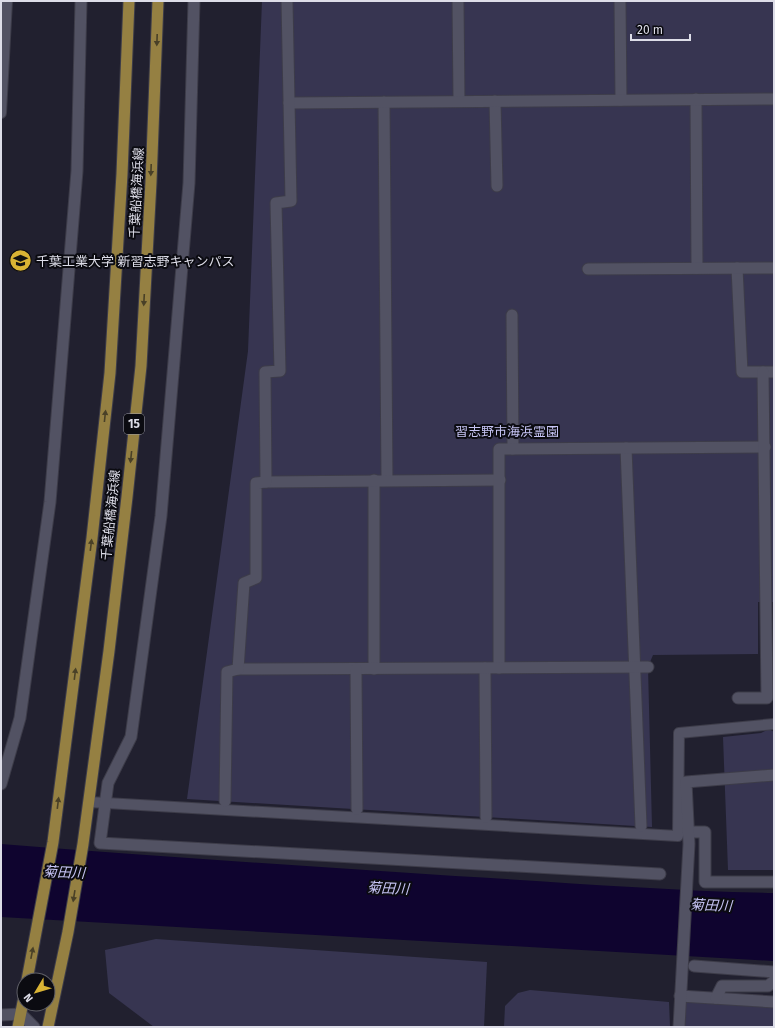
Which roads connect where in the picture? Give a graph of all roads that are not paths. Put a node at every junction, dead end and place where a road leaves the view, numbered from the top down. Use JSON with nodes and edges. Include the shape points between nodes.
{"nodes":[{"id":1,"x":7,"y":1,"type":"edge"},
{"id":2,"x":81,"y":1,"type":"edge"},
{"id":3,"x":129,"y":1,"type":"edge"},
{"id":4,"x":158,"y":1,"type":"edge"},
{"id":5,"x":194,"y":1,"type":"edge"},
{"id":6,"x":287,"y":1,"type":"edge"},
{"id":7,"x":458,"y":1,"type":"edge"},
{"id":8,"x":620,"y":1,"type":"edge"},
{"id":9,"x":774,"y":98,"type":"edge"},
{"id":10,"x":696,"y":99,"type":"junction"},
{"id":11,"x":621,"y":100,"type":"junction"},
{"id":12,"x":459,"y":101,"type":"junction"},
{"id":13,"x":495,"y":101,"type":"junction"},
{"id":14,"x":384,"y":102,"type":"junction"},
{"id":15,"x":289,"y":103,"type":"junction"},
{"id":16,"x":1,"y":113,"type":"edge"},
{"id":17,"x":497,"y":186,"type":"dead end"},
{"id":18,"x":697,"y":268,"type":"junction"},
{"id":19,"x":737,"y":268,"type":"junction"},
{"id":20,"x":774,"y":268,"type":"edge"},
{"id":21,"x":588,"y":269,"type":"dead end"},
{"id":22,"x":512,"y":315,"type":"dead end"},
{"id":23,"x":769,"y":372,"type":"edge"},
{"id":24,"x":765,"y":447,"type":"junction"},
{"id":25,"x":626,"y":448,"type":"junction"},
{"id":26,"x":513,"y":449,"type":"junction"},
{"id":27,"x":374,"y":480,"type":"junction"},
{"id":28,"x":387,"y":480,"type":"junction"},
{"id":29,"x":500,"y":480,"type":"junction"},
{"id":30,"x":266,"y":482,"type":"junction"},
{"id":31,"x":770,"y":598,"type":"edge"},
{"id":32,"x":635,"y":667,"type":"junction"},
{"id":33,"x":648,"y":667,"type":"dead end"},
{"id":34,"x":485,"y":668,"type":"junction"},
{"id":35,"x":499,"y":668,"type":"junction"},
{"id":36,"x":238,"y":669,"type":"junction"},
{"id":37,"x":356,"y":669,"type":"junction"},
{"id":38,"x":374,"y":669,"type":"junction"},
{"id":39,"x":738,"y":698,"type":"dead end"},
{"id":40,"x":774,"y":724,"type":"edge"},
{"id":41,"x":774,"y":775,"type":"edge"},
{"id":42,"x":1,"y":784,"type":"edge"},
{"id":43,"x":225,"y":801,"type":"dead end"},
{"id":44,"x":89,"y":802,"type":"junction"},
{"id":45,"x":105,"y":802,"type":"junction"},
{"id":46,"x":358,"y":809,"type":"dead end"},
{"id":47,"x":486,"y":817,"type":"dead end"},
{"id":48,"x":642,"y":826,"type":"dead end"},
{"id":49,"x":688,"y":832,"type":"junction"},
{"id":50,"x":660,"y":874,"type":"dead end"},
{"id":51,"x":774,"y":882,"type":"edge"},
{"id":52,"x":694,"y":966,"type":"dead end"},
{"id":53,"x":29,"y":972,"type":"edge"},
{"id":54,"x":774,"y":972,"type":"edge"},
{"id":55,"x":774,"y":981,"type":"edge"},
{"id":56,"x":680,"y":996,"type":"junction"},
{"id":57,"x":716,"y":998,"type":"junction"},
{"id":58,"x":774,"y":1002,"type":"edge"},
{"id":59,"x":21,"y":1014,"type":"junction"},
{"id":60,"x":1,"y":1016,"type":"edge"},
{"id":61,"x":18,"y":1027,"type":"edge"},
{"id":62,"x":34,"y":1027,"type":"edge"},
{"id":63,"x":48,"y":1027,"type":"edge"},
{"id":64,"x":679,"y":1027,"type":"edge"}],
"edges":[{"from":1,"to":16,"type":"lane"},
{"from":2,"to":42,"type":"street","via":[[76,171],[50,502],[20,718]]},
{"from":53,"to":3,"type":"main road","name":"千葉船橋海浜線","number":"15","one_way":true,"via":[[53,842],[92,538],[110,373]]},
{"from":4,"to":44,"type":"main road","name":"千葉船橋海浜線","number":"15","one_way":true,"via":[[140,366],[109,651]]},
{"from":5,"to":45,"type":"street","via":[[189,183],[161,516],[131,737],[108,783]]},
{"from":6,"to":15,"type":"street"},
{"from":7,"to":12,"type":"street"},
{"from":8,"to":11,"type":"street"},
{"from":9,"to":10,"type":"street"},
{"from":10,"to":11,"type":"street"},
{"from":10,"to":18,"type":"street"},
{"from":11,"to":13,"type":"street"},
{"from":12,"to":13,"type":"street"},
{"from":12,"to":14,"type":"street"},
{"from":13,"to":17,"type":"street"},
{"from":14,"to":15,"type":"street"},
{"from":14,"to":28,"type":"street"},
{"from":15,"to":30,"type":"street","via":[[291,201],[276,202],[280,371],[265,372]]},
{"from":18,"to":19,"type":"street"},
{"from":18,"to":21,"type":"street"},
{"from":19,"to":20,"type":"street"},
{"from":19,"to":23,"type":"street","via":[[742,372]]},
{"from":22,"to":26,"type":"street"},
{"from":23,"to":24,"type":"street"},
{"from":24,"to":25,"type":"street"},
{"from":24,"to":31,"type":"street"},
{"from":25,"to":26,"type":"street"},
{"from":25,"to":32,"type":"street"},
{"from":26,"to":29,"type":"street","via":[[500,449]]},
{"from":27,"to":28,"type":"street"},
{"from":27,"to":30,"type":"street"},
{"from":27,"to":38,"type":"street"},
{"from":28,"to":29,"type":"street"},
{"from":29,"to":35,"type":"street"},
{"from":30,"to":36,"type":"street","via":[[256,483],[256,578],[244,583]]},
{"from":31,"to":39,"type":"street","via":[[767,698]]},
{"from":32,"to":33,"type":"street"},
{"from":32,"to":35,"type":"street"},
{"from":32,"to":48,"type":"street"},
{"from":34,"to":35,"type":"street"},
{"from":34,"to":38,"type":"street"},
{"from":34,"to":47,"type":"street"},
{"from":36,"to":37,"type":"street"},
{"from":36,"to":43,"type":"street","via":[[227,672]]},
{"from":37,"to":38,"type":"street"},
{"from":37,"to":46,"type":"street"},
{"from":40,"to":45,"type":"lane","via":[[679,733],[678,836]]},
{"from":41,"to":49,"type":"street","via":[[686,782]]},
{"from":44,"to":45,"type":"lane"},
{"from":44,"to":63,"type":"main road","name":"千葉船橋海浜線","number":"15","one_way":true,"via":[[68,932]]},
{"from":45,"to":50,"type":"street","via":[[100,843]]},
{"from":49,"to":51,"type":"street","via":[[705,832],[705,882]]},
{"from":49,"to":56,"type":"street"},
{"from":52,"to":54,"type":"street"},
{"from":55,"to":57,"type":"street","via":[[768,986],[722,986]]},
{"from":56,"to":57,"type":"street"},
{"from":56,"to":64,"type":"street"},
{"from":57,"to":58,"type":"street"},
{"from":59,"to":60,"type":"street"},
{"from":59,"to":61,"type":"main road"},
{"from":59,"to":62,"type":"street"}]}
